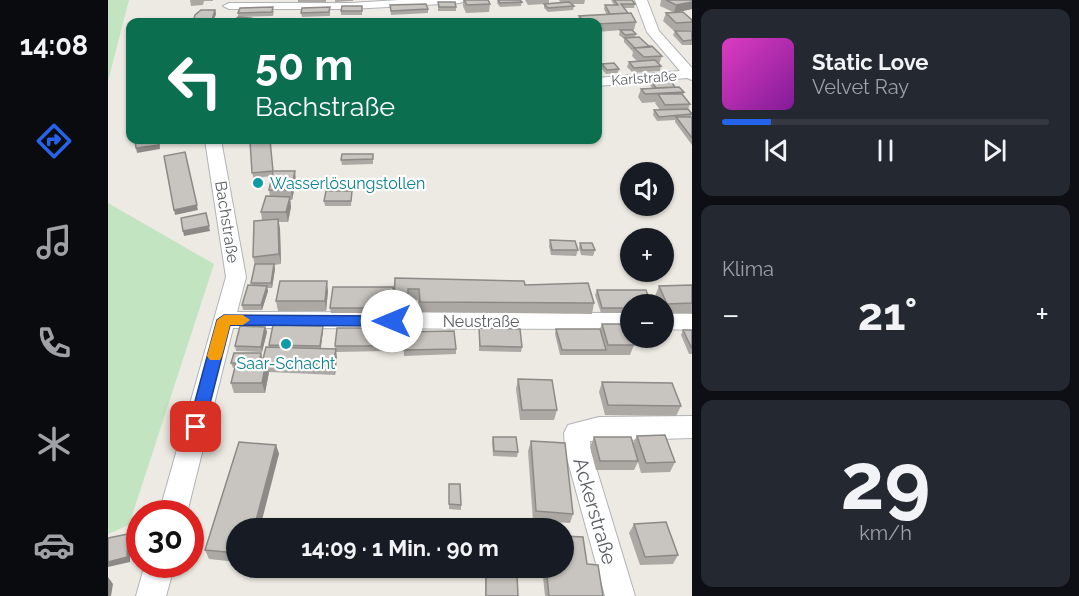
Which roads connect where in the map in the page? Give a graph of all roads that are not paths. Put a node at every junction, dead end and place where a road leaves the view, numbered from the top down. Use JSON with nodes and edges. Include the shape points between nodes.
{"nodes":[{"id":1,"x":460,"y":0,"type":"edge"},
{"id":2,"x":641,"y":0,"type":"edge"},
{"id":3,"x":229,"y":7,"type":"edge"},
{"id":4,"x":691,"y":75,"type":"edge"},
{"id":5,"x":602,"y":82,"type":"edge"},
{"id":6,"x":214,"y":144,"type":"edge"},
{"id":7,"x":224,"y":320,"type":"junction"},
{"id":8,"x":620,"y":321,"type":"edge"},
{"id":9,"x":674,"y":321,"type":"edge"},
{"id":10,"x":692,"y":322,"type":"edge"},
{"id":11,"x":692,"y":427,"type":"edge"},
{"id":12,"x":176,"y":500,"type":"edge"},
{"id":13,"x":156,"y":578,"type":"edge"},
{"id":14,"x":151,"y":596,"type":"edge"},
{"id":15,"x":620,"y":596,"type":"edge"}],
"edges":[{"from":1,"to":3,"type":"street"},
{"from":2,"to":4,"type":"street","via":[[653,32]]},
{"from":4,"to":5,"type":"street","name":"Karlstraße"},
{"from":6,"to":7,"type":"street","name":"Bachstraße","via":[[236,277]]},
{"from":7,"to":8,"type":"street","name":"Neustraße"},
{"from":7,"to":12,"type":"street","name":"Bachstraße"},
{"from":9,"to":10,"type":"street"},
{"from":11,"to":15,"type":"street","name":"Ackerstraße","via":[[599,428],[577,433],[578,451]]},
{"from":13,"to":14,"type":"street"}]}
